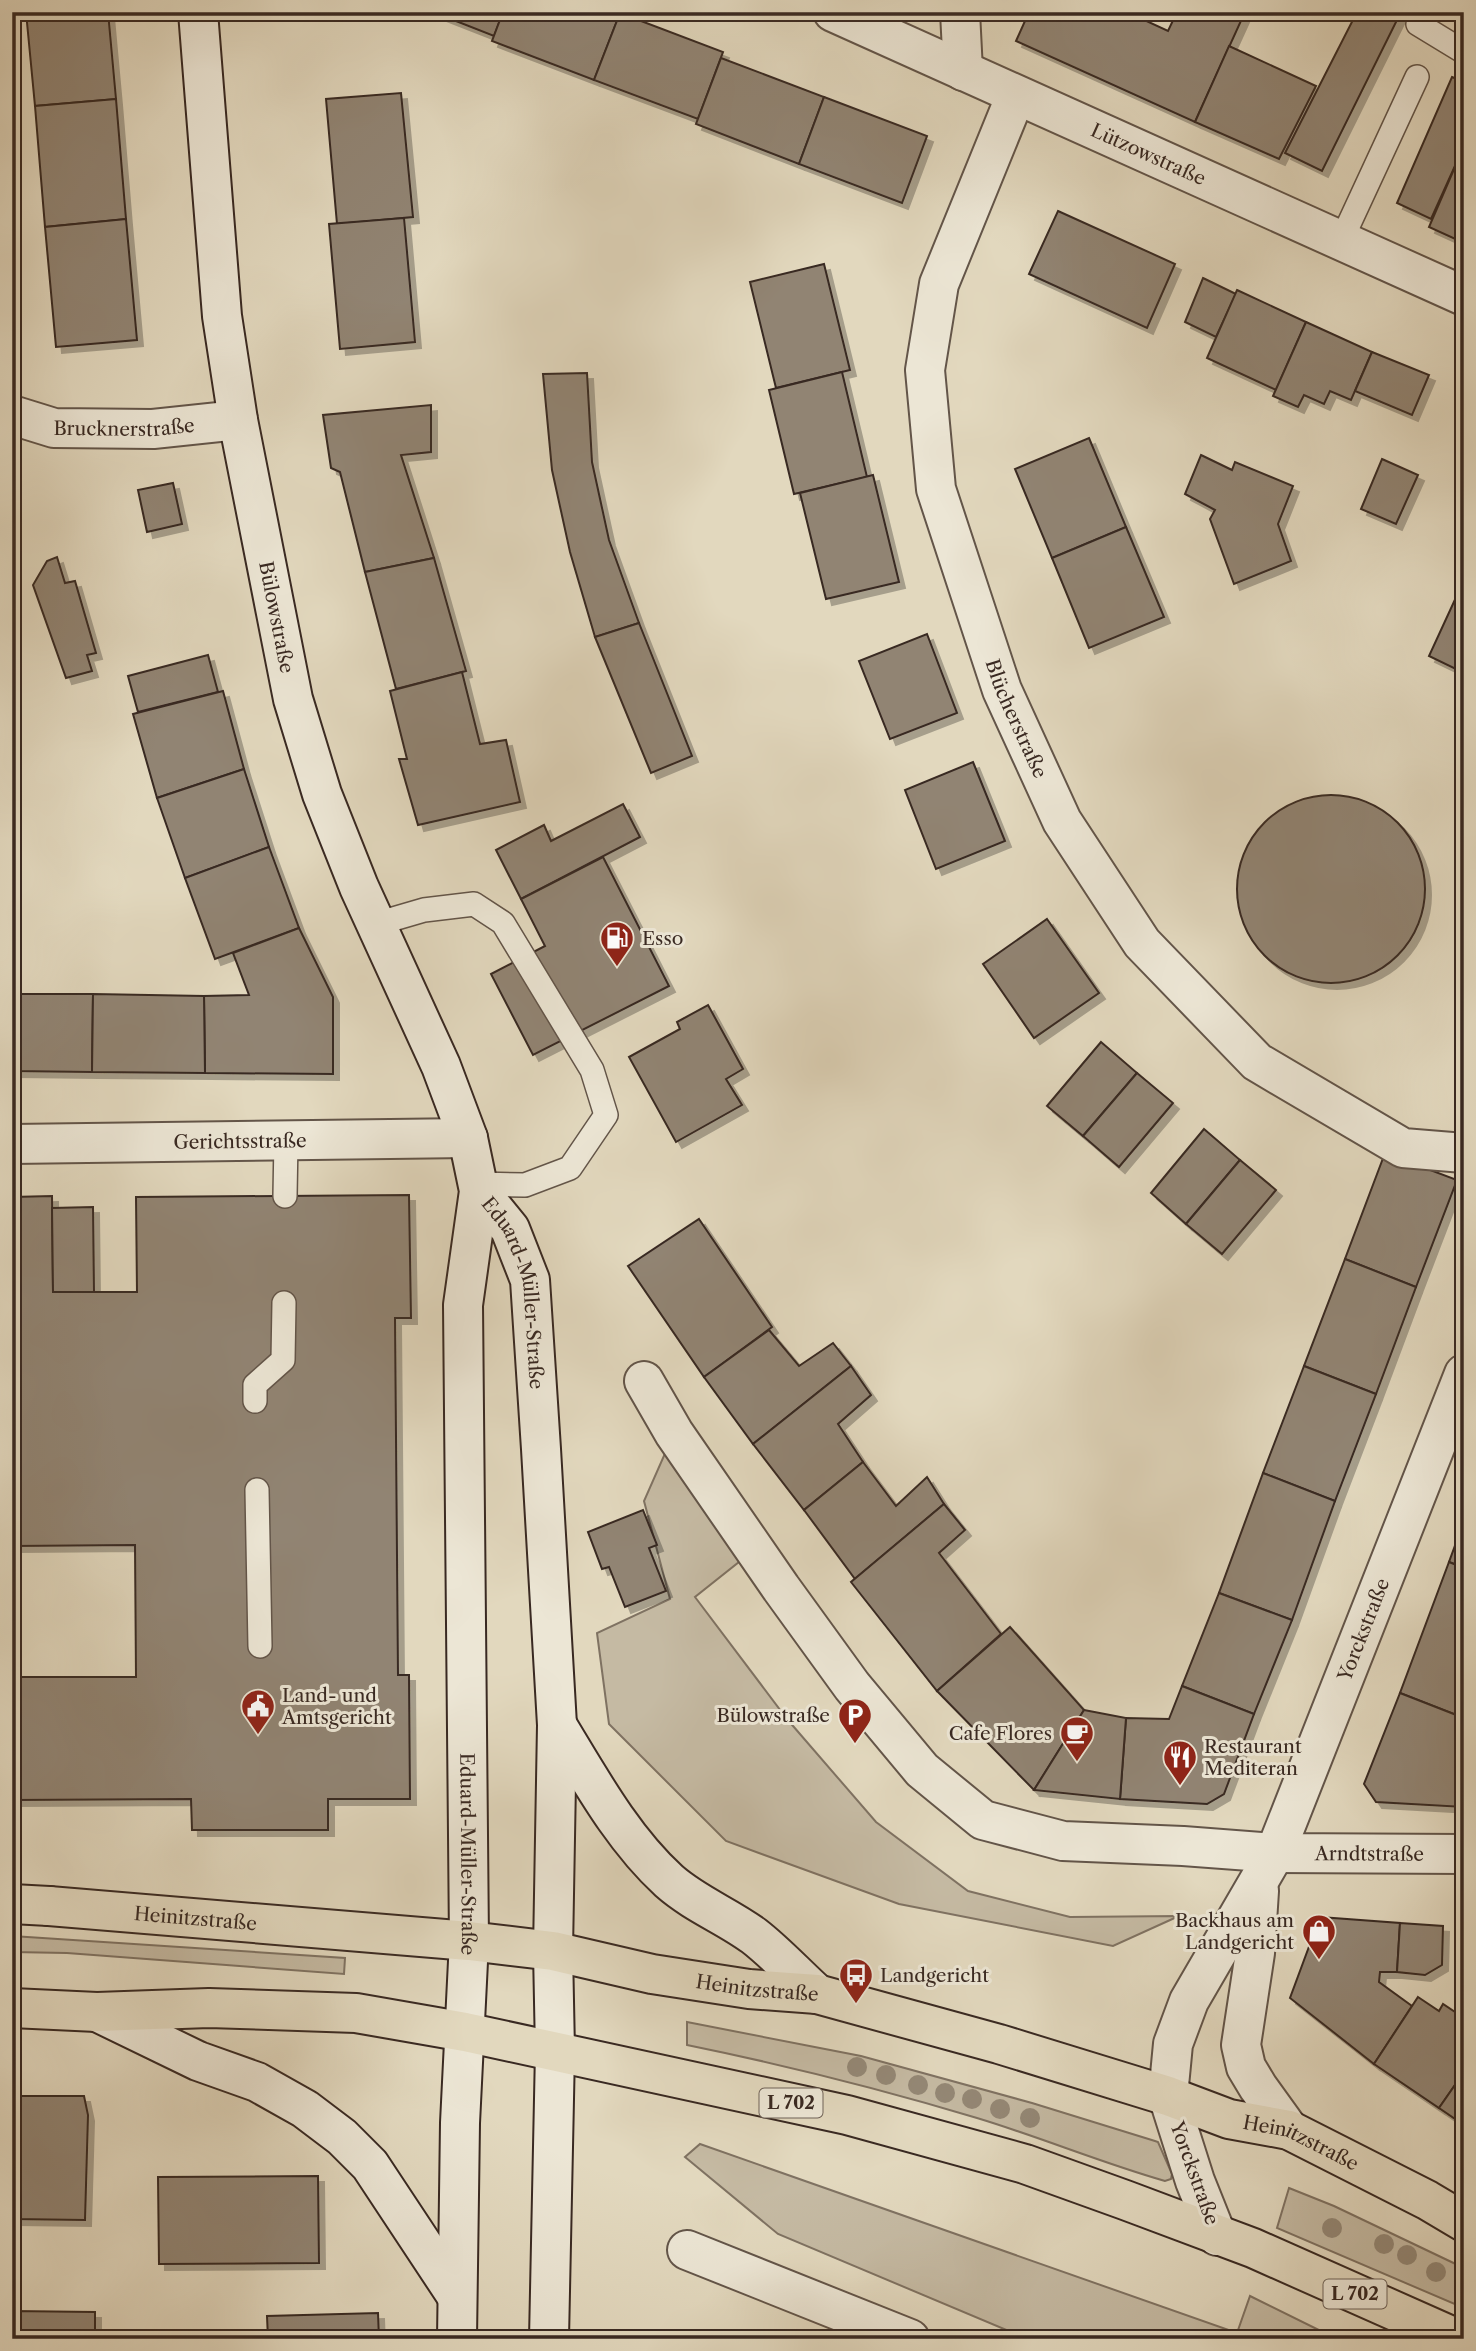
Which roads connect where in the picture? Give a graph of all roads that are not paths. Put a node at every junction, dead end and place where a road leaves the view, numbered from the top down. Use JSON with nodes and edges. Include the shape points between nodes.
{"nodes":[{"id":1,"x":198,"y":12,"type":"edge"},
{"id":2,"x":833,"y":12,"type":"edge"},
{"id":3,"x":960,"y":12,"type":"edge"},
{"id":4,"x":1418,"y":24,"type":"dead end"},
{"id":5,"x":1464,"y":52,"type":"edge"},
{"id":6,"x":963,"y":71,"type":"junction"},
{"id":7,"x":1417,"y":77,"type":"dead end"},
{"id":8,"x":1016,"y":95,"type":"junction"},
{"id":9,"x":1341,"y":241,"type":"junction"},
{"id":10,"x":1464,"y":296,"type":"edge"},
{"id":11,"x":12,"y":415,"type":"edge"},
{"id":12,"x":237,"y":420,"type":"junction"},
{"id":13,"x":376,"y":924,"type":"junction"},
{"id":14,"x":468,"y":1138,"type":"junction"},
{"id":15,"x":286,"y":1140,"type":"junction"},
{"id":16,"x":12,"y":1144,"type":"edge"},
{"id":17,"x":1464,"y":1153,"type":"edge"},
{"id":18,"x":479,"y":1188,"type":"junction"},
{"id":19,"x":285,"y":1196,"type":"dead end"},
{"id":20,"x":284,"y":1303,"type":"dead end"},
{"id":21,"x":1464,"y":1374,"type":"edge"},
{"id":22,"x":644,"y":1381,"type":"dead end"},
{"id":23,"x":255,"y":1401,"type":"dead end"},
{"id":24,"x":257,"y":1490,"type":"dead end"},
{"id":25,"x":260,"y":1646,"type":"dead end"},
{"id":26,"x":557,"y":1725,"type":"junction"},
{"id":27,"x":1464,"y":1854,"type":"edge"},
{"id":28,"x":1267,"y":1868,"type":"junction"},
{"id":29,"x":31,"y":1905,"type":"edge"},
{"id":30,"x":469,"y":1941,"type":"junction"},
{"id":31,"x":553,"y":1951,"type":"junction"},
{"id":32,"x":817,"y":1994,"type":"junction"},
{"id":33,"x":12,"y":2008,"type":"edge"},
{"id":34,"x":97,"y":2012,"type":"junction"},
{"id":35,"x":465,"y":2032,"type":"junction"},
{"id":36,"x":555,"y":2051,"type":"junction"},
{"id":37,"x":1168,"y":2096,"type":"junction"},
{"id":38,"x":1289,"y":2130,"type":"junction"},
{"id":39,"x":1464,"y":2222,"type":"edge"},
{"id":40,"x":1217,"y":2236,"type":"junction"},
{"id":41,"x":687,"y":2250,"type":"dead end"},
{"id":42,"x":456,"y":2295,"type":"junction"},
{"id":43,"x":457,"y":2339,"type":"edge"},
{"id":44,"x":549,"y":2339,"type":"edge"},
{"id":45,"x":910,"y":2339,"type":"edge"},
{"id":46,"x":1458,"y":2339,"type":"edge"}],
"edges":[{"from":1,"to":12,"type":"street","name":"Bülowstraße","via":[[222,316]]},
{"from":2,"to":6,"type":"street","name":"Lützowstraße"},
{"from":3,"to":6,"type":"street"},
{"from":4,"to":5,"type":"lane"},
{"from":6,"to":8,"type":"street","name":"Lützowstraße"},
{"from":7,"to":9,"type":"lane"},
{"from":8,"to":9,"type":"street","name":"Lützowstraße"},
{"from":8,"to":17,"type":"street","name":"Blücherstraße","via":[[939,284],[925,370],[936,489],[1002,690],[1062,821],[1142,943],[1257,1062],[1404,1148]]},
{"from":9,"to":10,"type":"street","name":"Lützowstraße"},
{"from":11,"to":12,"type":"street","name":"Brucknerstraße","via":[[54,428],[153,429]]},
{"from":12,"to":13,"type":"street","name":"Bülowstraße","via":[[293,699],[322,794]]},
{"from":13,"to":14,"type":"street","name":"Bülowstraße","via":[[441,1066]]},
{"from":13,"to":18,"type":"lane","via":[[424,910],[474,904],[503,923],[592,1070],[606,1115],[570,1168],[525,1185]]},
{"from":14,"to":15,"type":"street","name":"Gerichtsstraße"},
{"from":14,"to":18,"type":"street","name":"Bülowstraße"},
{"from":15,"to":16,"type":"street","name":"Gerichtsstraße"},
{"from":15,"to":19,"type":"lane"},
{"from":18,"to":26,"type":"street","name":"Eduard-Müller-Straße","via":[[510,1230],[530,1280]]},
{"from":18,"to":30,"type":"street","name":"Eduard-Müller-Straße","via":[[463,1305]]},
{"from":20,"to":23,"type":"lane","via":[[283,1360],[255,1385]]},
{"from":21,"to":28,"type":"street","name":"Yorckstraße"},
{"from":22,"to":28,"type":"street","via":[[674,1433],[852,1686],[922,1770],[983,1820],[1063,1841],[1183,1846]]},
{"from":24,"to":25,"type":"lane"},
{"from":26,"to":31,"type":"street","name":"Eduard-Müller-Straße"},
{"from":26,"to":32,"type":"street","via":[[648,1860],[697,1902],[754,1936]]},
{"from":27,"to":28,"type":"street","name":"Arndtstraße"},
{"from":28,"to":37,"type":"street","name":"Yorckstraße","via":[[1189,2001],[1173,2044]]},
{"from":28,"to":38,"type":"street","name":"Yorckstraße","via":[[1241,2045],[1246,2067]]},
{"from":29,"to":30,"type":"main road","name":"Heinitzstraße"},
{"from":30,"to":31,"type":"main road","name":"Heinitzstraße"},
{"from":30,"to":35,"type":"street","name":"Eduard-Müller-Straße"},
{"from":31,"to":32,"type":"main road","name":"Heinitzstraße","via":[[652,1974]]},
{"from":31,"to":36,"type":"street","name":"Eduard-Müller-Straße"},
{"from":32,"to":37,"type":"main road","name":"Heinitzstraße"},
{"from":33,"to":34,"type":"main road"},
{"from":34,"to":35,"type":"main road","via":[[209,2008],[356,2013]]},
{"from":34,"to":42,"type":"street","via":[[198,2061],[257,2082],[342,2137],[370,2165]]},
{"from":35,"to":36,"type":"main road","number":"L 702"},
{"from":35,"to":42,"type":"street","name":"Eduard-Müller-Straße"},
{"from":36,"to":40,"type":"main road","number":"L 702","via":[[847,2115],[1025,2164]]},
{"from":36,"to":44,"type":"street","name":"Eduard-Müller-Straße"},
{"from":37,"to":38,"type":"main road","name":"Heinitzstraße","via":[[1229,2119]]},
{"from":37,"to":40,"type":"street","name":"Yorckstraße"},
{"from":38,"to":39,"type":"main road","name":"Heinitzstraße"},
{"from":40,"to":46,"type":"main road","number":"L 702"},
{"from":41,"to":45,"type":"street"},
{"from":42,"to":43,"type":"street","name":"Eduard-Müller-Straße"}]}
